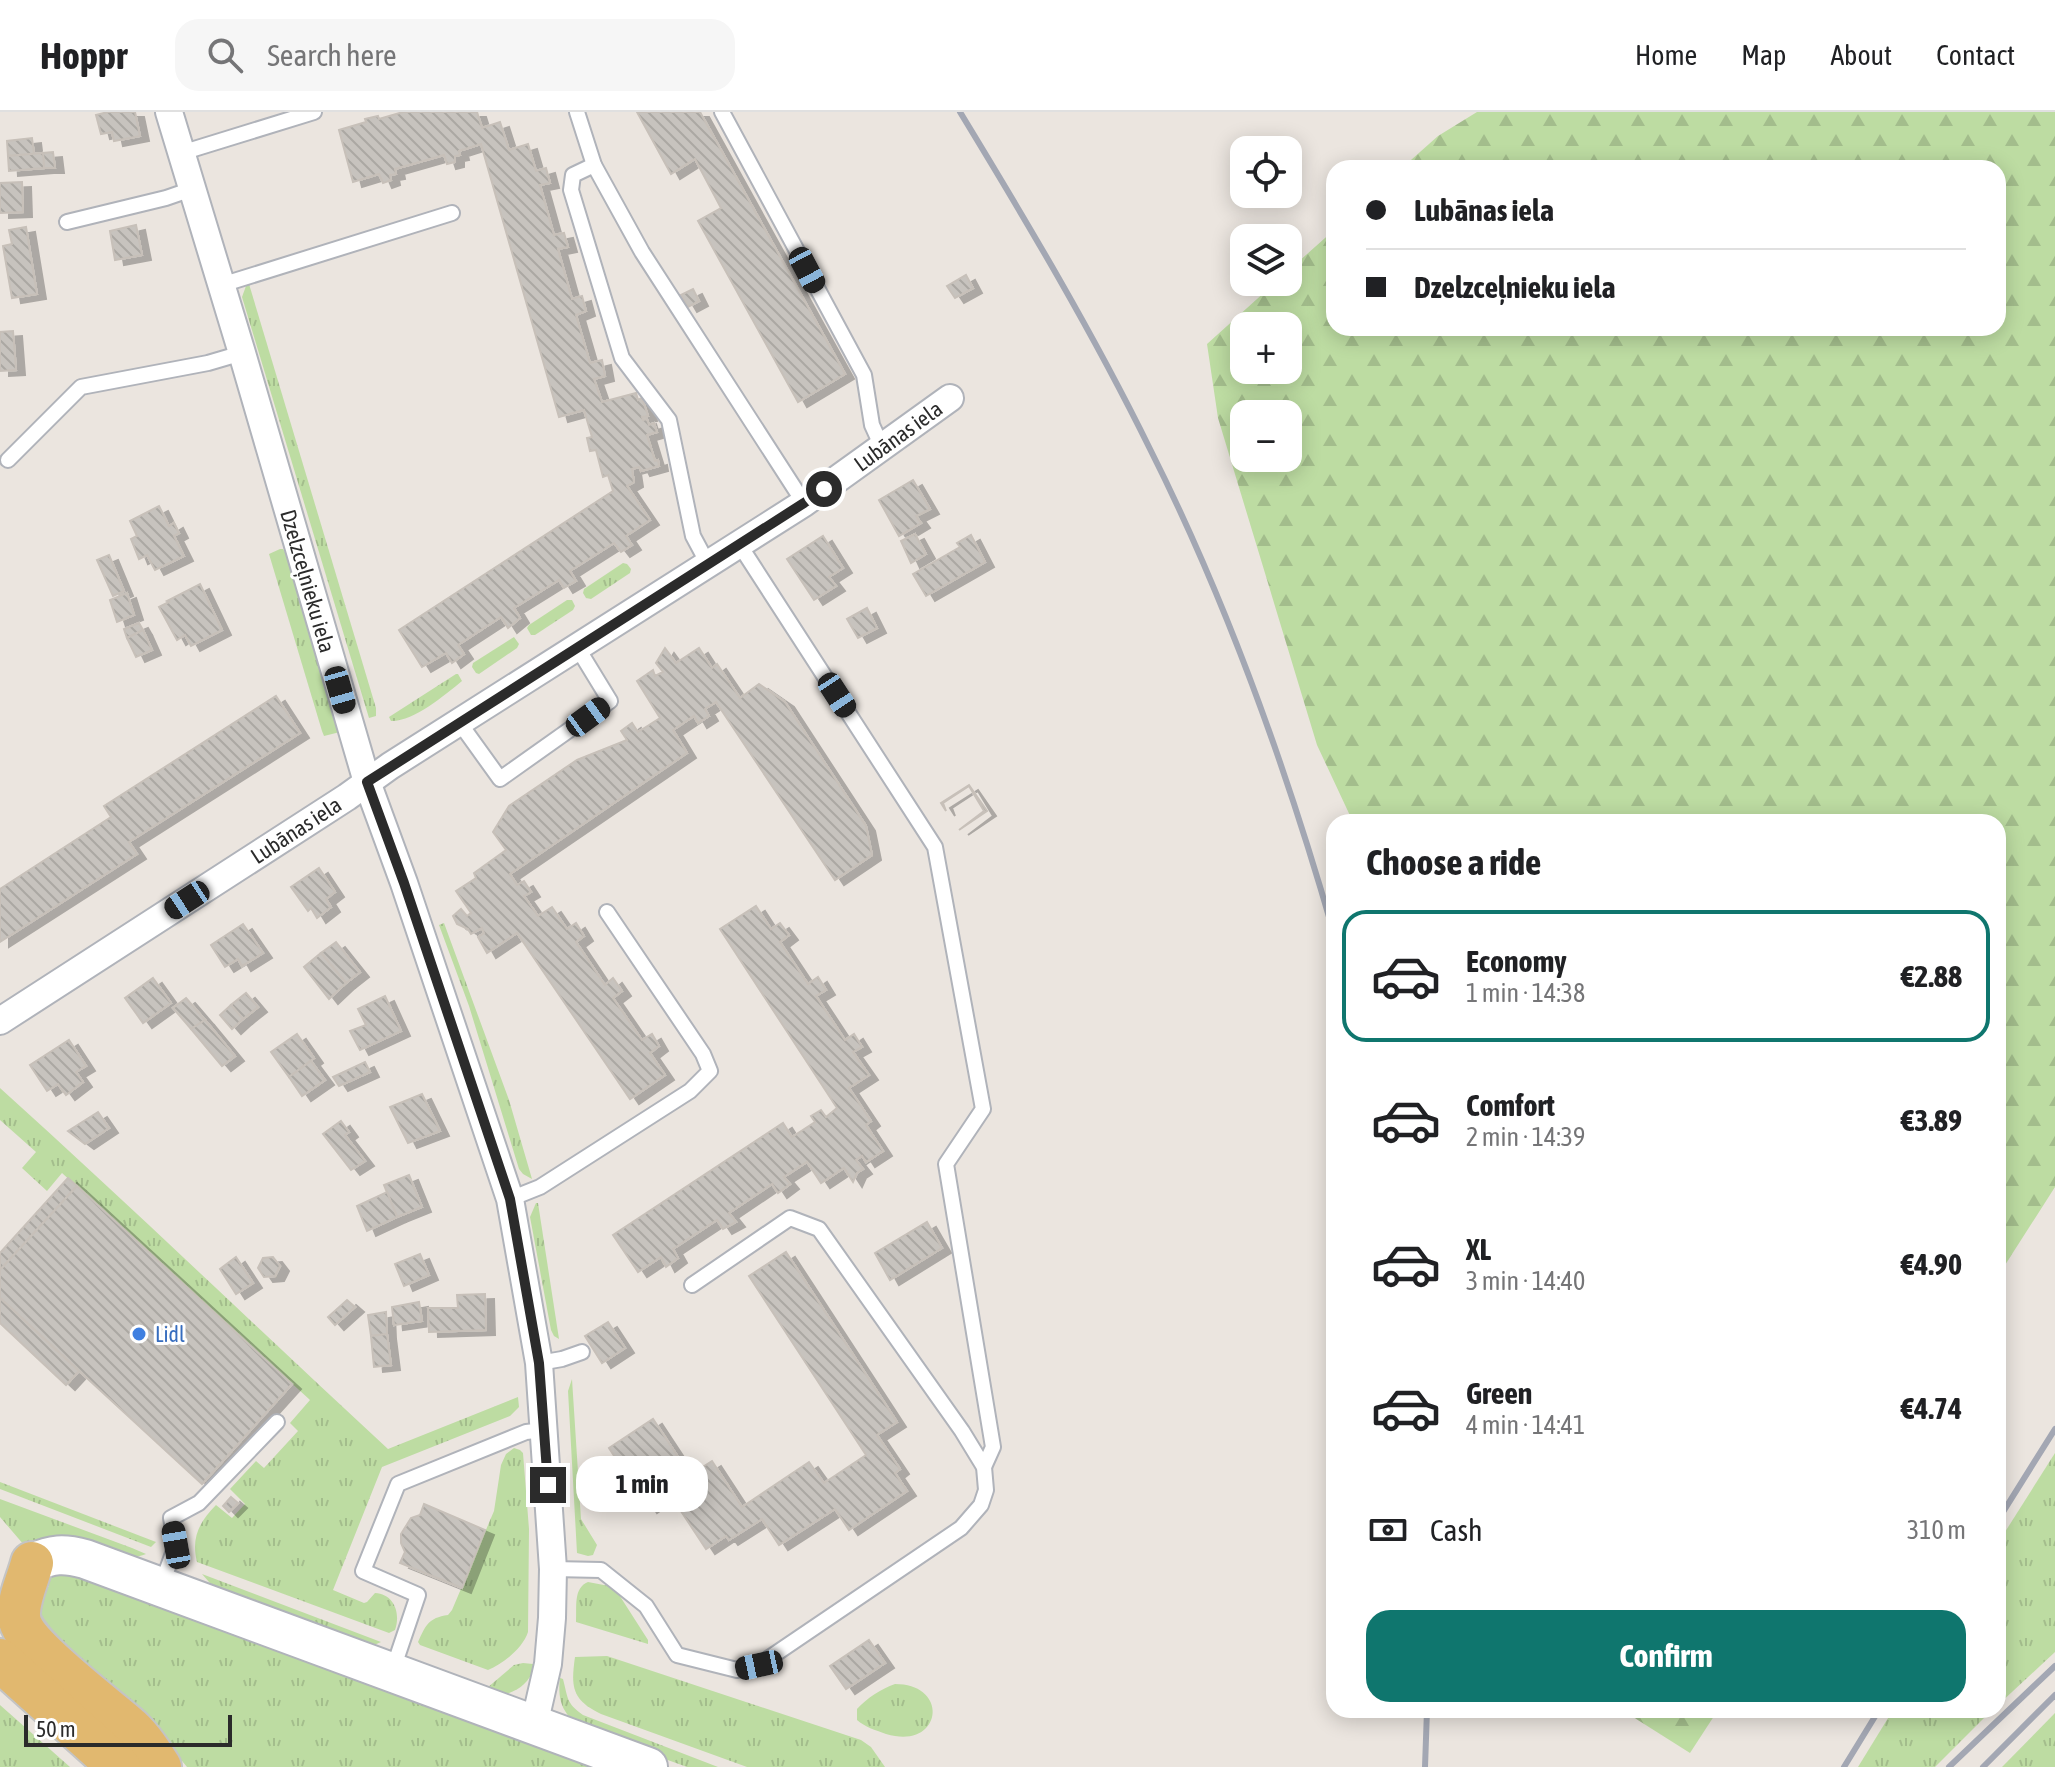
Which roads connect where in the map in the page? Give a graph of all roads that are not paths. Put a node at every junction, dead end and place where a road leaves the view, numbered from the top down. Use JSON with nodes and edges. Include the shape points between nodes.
{"nodes":[{"id":1,"x":169,"y":112,"type":"edge"},
{"id":2,"x":577,"y":112,"type":"edge"},
{"id":3,"x":722,"y":112,"type":"edge"},
{"id":4,"x":310,"y":113,"type":"edge"},
{"id":5,"x":181,"y":153,"type":"junction"},
{"id":6,"x":594,"y":165,"type":"junction"},
{"id":7,"x":192,"y":189,"type":"junction"},
{"id":8,"x":452,"y":213,"type":"dead end"},
{"id":9,"x":67,"y":222,"type":"dead end"},
{"id":10,"x":221,"y":285,"type":"junction"},
{"id":11,"x":242,"y":353,"type":"junction"},
{"id":12,"x":950,"y":398,"type":"dead end"},
{"id":13,"x":882,"y":447,"type":"junction"},
{"id":14,"x":8,"y":460,"type":"dead end"},
{"id":15,"x":804,"y":503,"type":"junction"},
{"id":16,"x":739,"y":544,"type":"junction"},
{"id":17,"x":708,"y":564,"type":"junction"},
{"id":18,"x":577,"y":647,"type":"junction"},
{"id":19,"x":459,"y":722,"type":"junction"},
{"id":20,"x":367,"y":782,"type":"junction"},
{"id":21,"x":607,"y":912,"type":"dead end"},
{"id":22,"x":0,"y":1021,"type":"edge"},
{"id":23,"x":510,"y":1199,"type":"junction"},
{"id":24,"x":692,"y":1285,"type":"dead end"},
{"id":25,"x":582,"y":1352,"type":"dead end"},
{"id":26,"x":539,"y":1363,"type":"junction"},
{"id":27,"x":277,"y":1422,"type":"dead end"},
{"id":28,"x":545,"y":1430,"type":"junction"},
{"id":29,"x":984,"y":1467,"type":"junction"},
{"id":30,"x":553,"y":1569,"type":"junction"},
{"id":31,"x":16,"y":1571,"type":"edge"},
{"id":32,"x":161,"y":1586,"type":"junction"},
{"id":33,"x":0,"y":1660,"type":"edge"},
{"id":34,"x":391,"y":1672,"type":"junction"},
{"id":35,"x":532,"y":1725,"type":"junction"},
{"id":36,"x":119,"y":1767,"type":"edge"},
{"id":37,"x":160,"y":1767,"type":"edge"},
{"id":38,"x":648,"y":1767,"type":"edge"}],
"edges":[{"from":1,"to":5,"type":"street","name":"Dzelzceļnieku iela"},
{"from":2,"to":6,"type":"lane"},
{"from":3,"to":13,"type":"lane","via":[[864,375],[872,425]]},
{"from":4,"to":5,"type":"lane"},
{"from":5,"to":7,"type":"street","name":"Dzelzceļnieku iela"},
{"from":6,"to":15,"type":"lane","via":[[642,252]]},
{"from":6,"to":17,"type":"lane","via":[[573,175],[571,190],[622,358],[669,420],[693,536]]},
{"from":7,"to":9,"type":"lane"},
{"from":7,"to":10,"type":"street","name":"Dzelzceļnieku iela"},
{"from":8,"to":10,"type":"lane"},
{"from":10,"to":11,"type":"street","name":"Dzelzceļnieku iela"},
{"from":11,"to":14,"type":"lane","via":[[81,387]]},
{"from":11,"to":20,"type":"street","name":"Dzelzceļnieku iela"},
{"from":12,"to":13,"type":"street","name":"Lubānas iela"},
{"from":13,"to":15,"type":"street","name":"Lubānas iela"},
{"from":15,"to":16,"type":"street","name":"Lubānas iela"},
{"from":16,"to":17,"type":"street","name":"Lubānas iela"},
{"from":16,"to":29,"type":"lane","via":[[935,847],[983,1109],[946,1164],[993,1447]]},
{"from":17,"to":18,"type":"street","name":"Lubānas iela"},
{"from":18,"to":19,"type":"street","name":"Lubānas iela"},
{"from":18,"to":19,"type":"lane","via":[[610,701],[500,779]]},
{"from":19,"to":20,"type":"street","name":"Lubānas iela"},
{"from":20,"to":22,"type":"street","name":"Lubānas iela"},
{"from":20,"to":23,"type":"street","name":"Dzelzceļnieku iela"},
{"from":21,"to":23,"type":"lane","via":[[710,1071],[690,1091],[540,1187]]},
{"from":23,"to":26,"type":"street","name":"Dzelzceļnieku iela"},
{"from":24,"to":29,"type":"lane","via":[[790,1218],[819,1229]]},
{"from":25,"to":26,"type":"lane"},
{"from":26,"to":28,"type":"street","name":"Dzelzceļnieku iela"},
{"from":27,"to":32,"type":"lane","via":[[199,1503],[171,1518],[176,1545]]},
{"from":28,"to":30,"type":"street","name":"Dzelzceļnieku iela"},
{"from":28,"to":34,"type":"lane","via":[[526,1432],[398,1484],[363,1571],[418,1595]]},
{"from":29,"to":30,"type":"lane","via":[[981,1505],[961,1528],[759,1665],[737,1670],[677,1655],[646,1606],[601,1570]]},
{"from":30,"to":35,"type":"street","name":"Dzelzceļnieku iela","via":[[548,1664]]},
{"from":31,"to":32,"type":"main road","via":[[67,1554]]},
{"from":31,"to":37,"type":"main road","via":[[19,1618],[27,1633],[132,1730]]},
{"from":32,"to":34,"type":"main road"},
{"from":33,"to":36,"type":"main road"},
{"from":34,"to":35,"type":"main road"},
{"from":35,"to":38,"type":"main road"}]}
